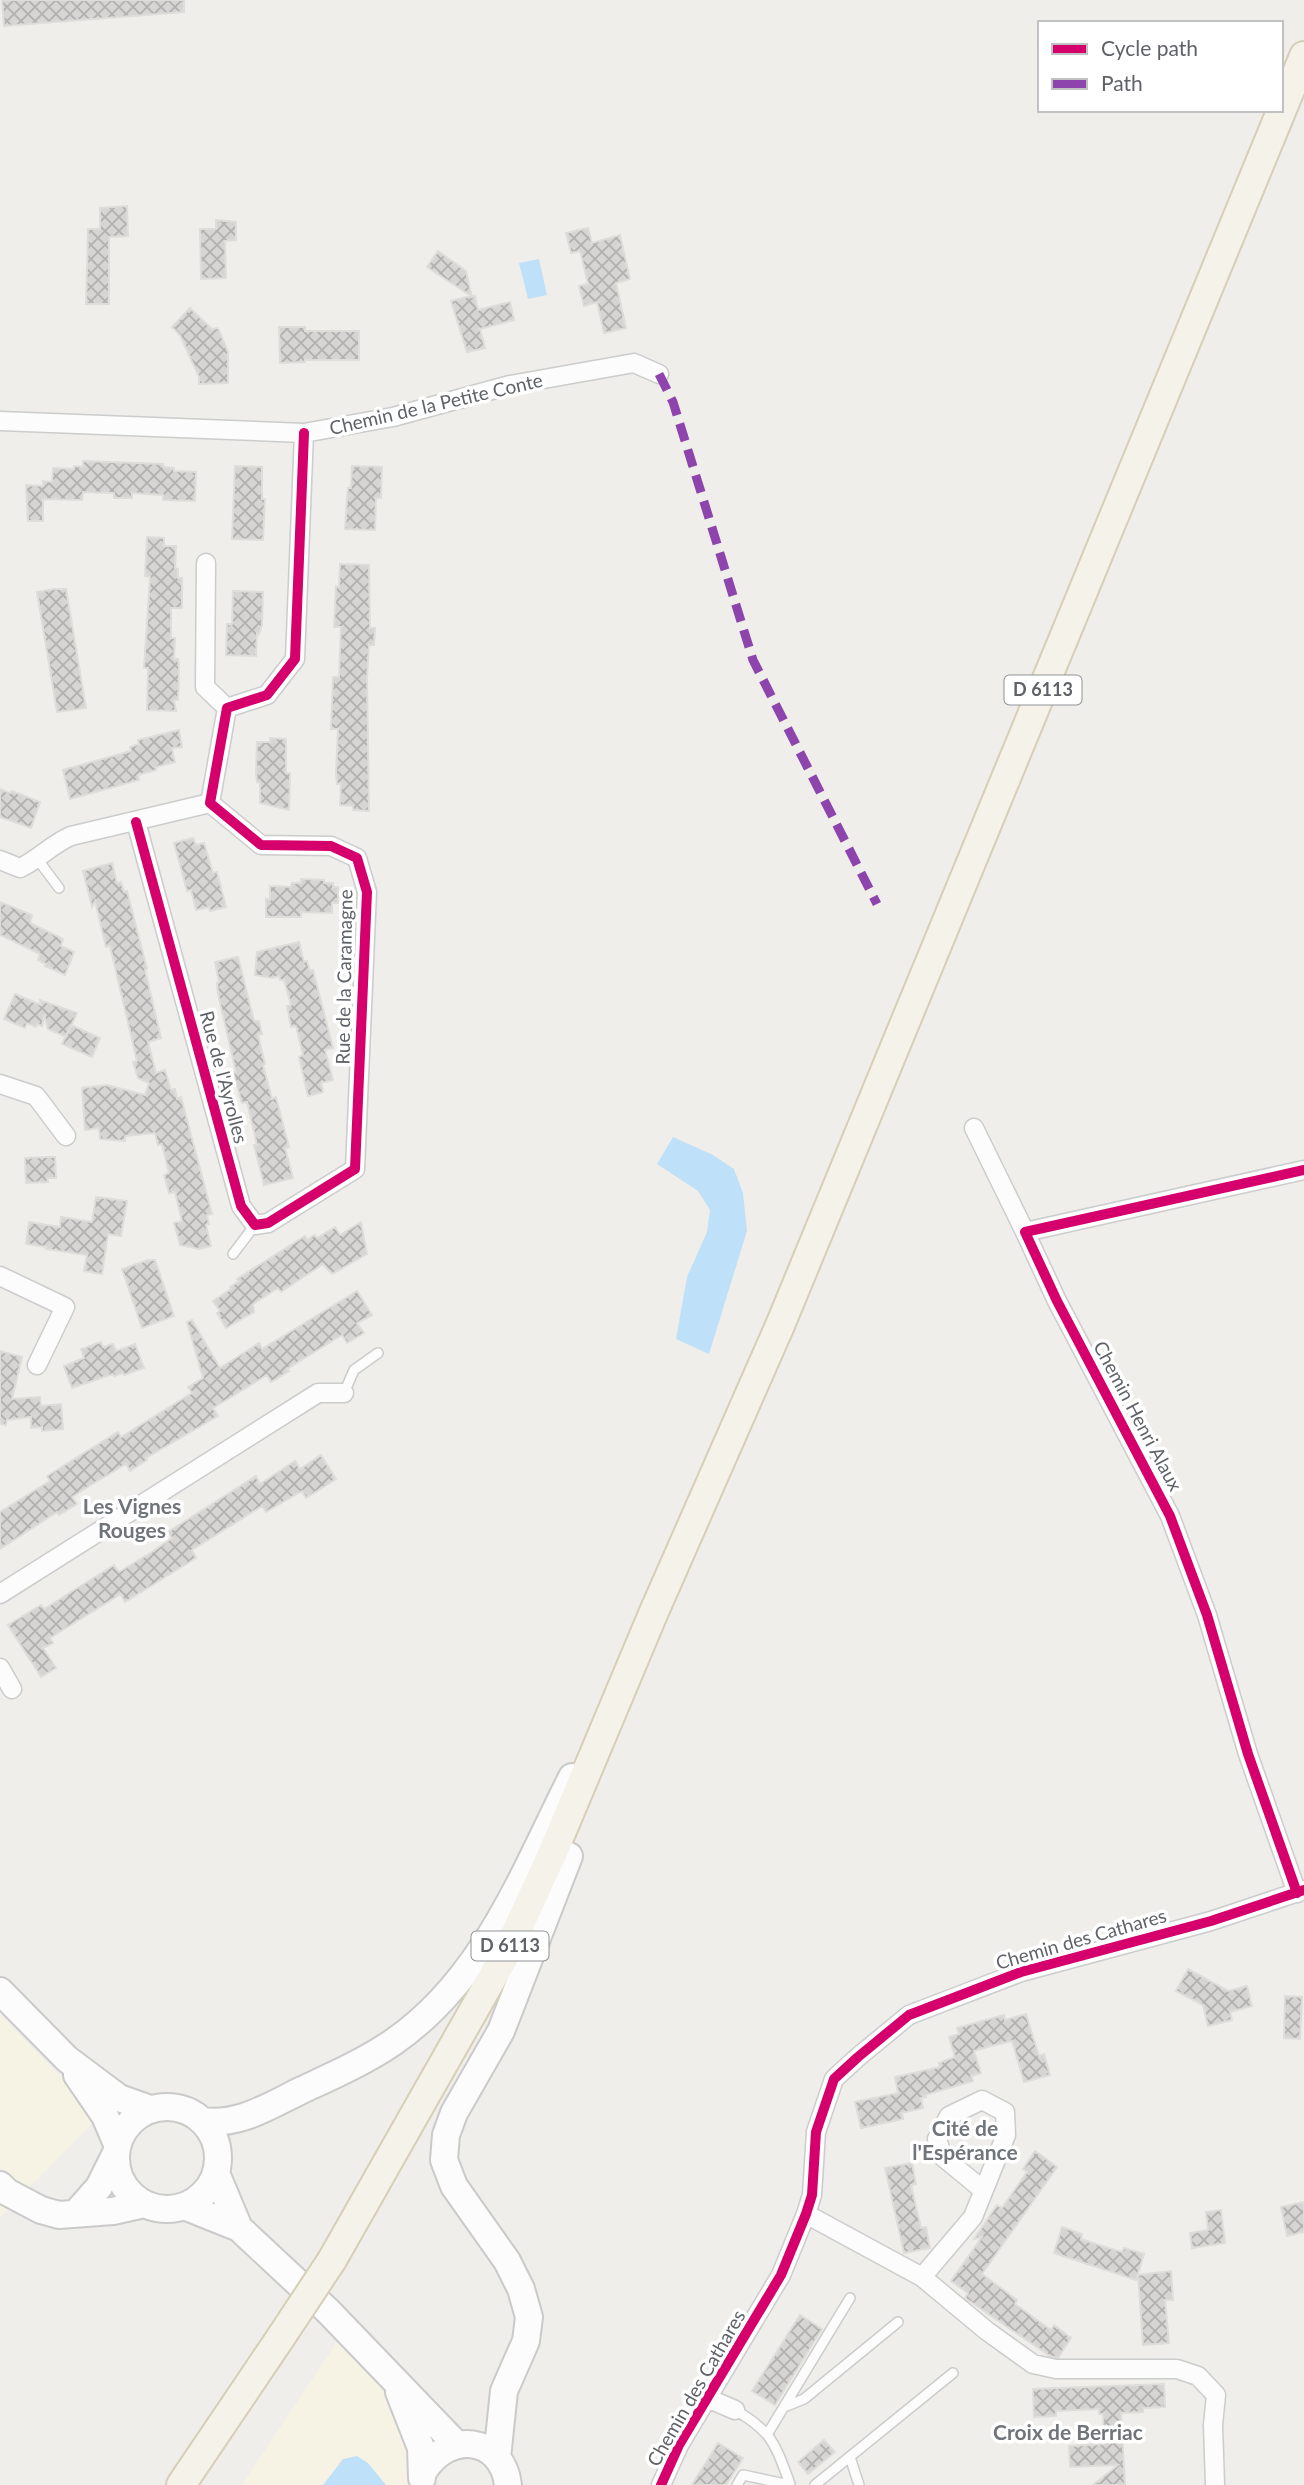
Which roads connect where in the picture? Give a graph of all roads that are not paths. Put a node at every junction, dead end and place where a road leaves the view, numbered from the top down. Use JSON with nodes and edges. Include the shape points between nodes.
{"nodes":[{"id":1,"x":1304,"y":55,"type":"edge"},
{"id":2,"x":1283,"y":106,"type":"edge"},
{"id":3,"x":1281,"y":112,"type":"edge"},
{"id":4,"x":659,"y":374,"type":"dead end"},
{"id":5,"x":0,"y":421,"type":"edge"},
{"id":6,"x":304,"y":433,"type":"junction"},
{"id":7,"x":206,"y":563,"type":"dead end"},
{"id":8,"x":227,"y":708,"type":"junction"},
{"id":9,"x":210,"y":803,"type":"junction"},
{"id":10,"x":136,"y":822,"type":"junction"},
{"id":11,"x":0,"y":860,"type":"edge"},
{"id":12,"x":38,"y":860,"type":"junction"},
{"id":13,"x":59,"y":888,"type":"dead end"},
{"id":14,"x":0,"y":1084,"type":"edge"},
{"id":15,"x":974,"y":1128,"type":"dead end"},
{"id":16,"x":66,"y":1136,"type":"dead end"},
{"id":17,"x":1304,"y":1170,"type":"edge"},
{"id":18,"x":255,"y":1225,"type":"junction"},
{"id":19,"x":1025,"y":1232,"type":"junction"},
{"id":20,"x":233,"y":1254,"type":"dead end"},
{"id":21,"x":0,"y":1276,"type":"edge"},
{"id":22,"x":781,"y":1324,"type":"junction"},
{"id":23,"x":378,"y":1353,"type":"dead end"},
{"id":24,"x":37,"y":1365,"type":"dead end"},
{"id":25,"x":344,"y":1393,"type":"joint"},
{"id":26,"x":0,"y":1594,"type":"edge"},
{"id":27,"x":653,"y":1614,"type":"junction"},
{"id":28,"x":0,"y":1668,"type":"edge"},
{"id":29,"x":12,"y":1689,"type":"dead end"},
{"id":30,"x":569,"y":1856,"type":"junction"},
{"id":31,"x":1300,"y":1892,"type":"edge"},
{"id":32,"x":0,"y":1991,"type":"edge"},
{"id":33,"x":66,"y":2059,"type":"junction"},
{"id":34,"x":150,"y":2109,"type":"junction"},
{"id":35,"x":202,"y":2121,"type":"junction"},
{"id":36,"x":116,"y":2150,"type":"junction"},
{"id":37,"x":216,"y":2173,"type":"junction"},
{"id":38,"x":0,"y":2185,"type":"edge"},
{"id":39,"x":984,"y":2190,"type":"junction"},
{"id":40,"x":144,"y":2204,"type":"junction"},
{"id":41,"x":184,"y":2206,"type":"junction"},
{"id":42,"x":76,"y":2213,"type":"junction"},
{"id":43,"x":806,"y":2214,"type":"junction"},
{"id":44,"x":239,"y":2228,"type":"junction"},
{"id":45,"x":332,"y":2260,"type":"junction"},
{"id":46,"x":922,"y":2277,"type":"junction"},
{"id":47,"x":850,"y":2298,"type":"dead end"},
{"id":48,"x":898,"y":2322,"type":"dead end"},
{"id":49,"x":953,"y":2373,"type":"dead end"},
{"id":50,"x":394,"y":2380,"type":"junction"},
{"id":51,"x":707,"y":2398,"type":"junction"},
{"id":52,"x":783,"y":2407,"type":"junction"},
{"id":53,"x":735,"y":2410,"type":"joint"},
{"id":54,"x":768,"y":2433,"type":"junction"},
{"id":55,"x":456,"y":2444,"type":"junction"},
{"id":56,"x":849,"y":2457,"type":"junction"},
{"id":57,"x":498,"y":2458,"type":"junction"},
{"id":58,"x":422,"y":2479,"type":"edge"},
{"id":59,"x":790,"y":2484,"type":"edge"},
{"id":60,"x":181,"y":2485,"type":"edge"},
{"id":61,"x":508,"y":2485,"type":"edge"},
{"id":62,"x":661,"y":2485,"type":"edge"},
{"id":63,"x":737,"y":2485,"type":"edge"},
{"id":64,"x":815,"y":2485,"type":"edge"},
{"id":65,"x":859,"y":2485,"type":"edge"},
{"id":66,"x":1215,"y":2485,"type":"edge"}],
"edges":[{"from":1,"to":2,"type":"main road","number":"D 6113"},
{"from":3,"to":22,"type":"main road","number":"D 6113"},
{"from":4,"to":6,"type":"street","name":"Chemin de la Petite Conte","via":[[634,363],[510,385],[393,417]]},
{"from":5,"to":6,"type":"street","name":"Chemin de la Petite Conte"},
{"from":6,"to":8,"type":"street","via":[[295,659],[267,695]]},
{"from":7,"to":8,"type":"street","via":[[205,687]]},
{"from":8,"to":9,"type":"street"},
{"from":9,"to":10,"type":"street"},
{"from":9,"to":18,"type":"street","name":"Rue de la Caramagne","via":[[261,845],[331,846],[356,858],[368,892],[355,1169],[268,1223]]},
{"from":10,"to":12,"type":"street","via":[[71,836]]},
{"from":10,"to":18,"type":"street","name":"Rue de l'Ayrolles","via":[[241,1206]]},
{"from":11,"to":12,"type":"street","via":[[20,868]]},
{"from":12,"to":13,"type":"lane"},
{"from":14,"to":16,"type":"street","via":[[36,1096]]},
{"from":15,"to":19,"type":"street","name":"Chemin Henri Alaux"},
{"from":17,"to":19,"type":"street"},
{"from":18,"to":20,"type":"lane"},
{"from":19,"to":31,"type":"street","name":"Chemin Henri Alaux","via":[[1170,1516],[1207,1615],[1248,1754]]},
{"from":21,"to":24,"type":"street","via":[[65,1307]]},
{"from":22,"to":27,"type":"main road","number":"D 6113"},
{"from":22,"to":30,"type":"main road","number":"D 6113","via":[[661,1639]]},
{"from":23,"to":25,"type":"lane","via":[[354,1370]]},
{"from":25,"to":26,"type":"street","via":[[318,1393]]},
{"from":27,"to":35,"type":"main road","via":[[499,1922],[463,1978],[391,2044],[339,2073],[241,2119]]},
{"from":27,"to":45,"type":"main road","number":"D 6113","via":[[508,1950]]},
{"from":28,"to":29,"type":"street"},
{"from":30,"to":45,"type":"main road","number":"D 6113","via":[[466,2064],[407,2166]]},
{"from":30,"to":57,"type":"main road","via":[[500,2031],[446,2135],[444,2160],[454,2186],[507,2261],[529,2317],[526,2341],[504,2391]]},
{"from":31,"to":43,"type":"street","name":"Chemin des Cathares","via":[[1021,1972],[909,2015],[834,2079],[816,2132]]},
{"from":32,"to":33,"type":"main road"},
{"from":33,"to":34,"type":"main road","via":[[119,2098]]},
{"from":33,"to":36,"type":"main road","via":[[105,2116]]},
{"from":34,"to":35,"type":"main road","via":[[178,2108]]},
{"from":34,"to":36,"type":"main road","via":[[124,2129]]},
{"from":35,"to":37,"type":"main road","via":[[216,2145]]},
{"from":36,"to":40,"type":"main road","via":[[122,2184]]},
{"from":36,"to":42,"type":"main road","via":[[99,2187]]},
{"from":37,"to":41,"type":"main road","via":[[198,2199]]},
{"from":37,"to":44,"type":"main road"},
{"from":38,"to":42,"type":"main road","via":[[41,2210]]},
{"from":39,"to":39,"type":"street","via":[[1006,2135],[1005,2112],[982,2100],[949,2116],[937,2139],[943,2157]]},
{"from":39,"to":46,"type":"street","via":[[973,2217]]},
{"from":40,"to":41,"type":"main road","via":[[164,2209]]},
{"from":40,"to":42,"type":"main road"},
{"from":41,"to":44,"type":"main road"},
{"from":43,"to":46,"type":"street"},
{"from":43,"to":51,"type":"street","name":"Chemin des Cathares","via":[[781,2275]]},
{"from":44,"to":50,"type":"main road"},
{"from":45,"to":60,"type":"main road","number":"D 6113","bridge":true},
{"from":46,"to":66,"type":"street","via":[[1033,2364],[1056,2369],[1177,2369],[1198,2376],[1216,2395]]},
{"from":47,"to":52,"type":"lane"},
{"from":48,"to":52,"type":"lane","via":[[804,2399]]},
{"from":49,"to":56,"type":"lane"},
{"from":50,"to":55,"type":"main road"},
{"from":50,"to":58,"type":"main road","via":[[421,2448]]},
{"from":51,"to":53,"type":"street"},
{"from":51,"to":62,"type":"street","name":"Chemin des Cathares"},
{"from":52,"to":54,"type":"lane"},
{"from":53,"to":54,"type":"lane"},
{"from":54,"to":59,"type":"lane"},
{"from":55,"to":57,"type":"main road","via":[[486,2449]]},
{"from":55,"to":58,"type":"main road","via":[[431,2459]]},
{"from":56,"to":64,"type":"lane"},
{"from":56,"to":65,"type":"lane"},
{"from":57,"to":61,"type":"main road"},
{"from":59,"to":63,"type":"lane","via":[[743,2475]]}]}
